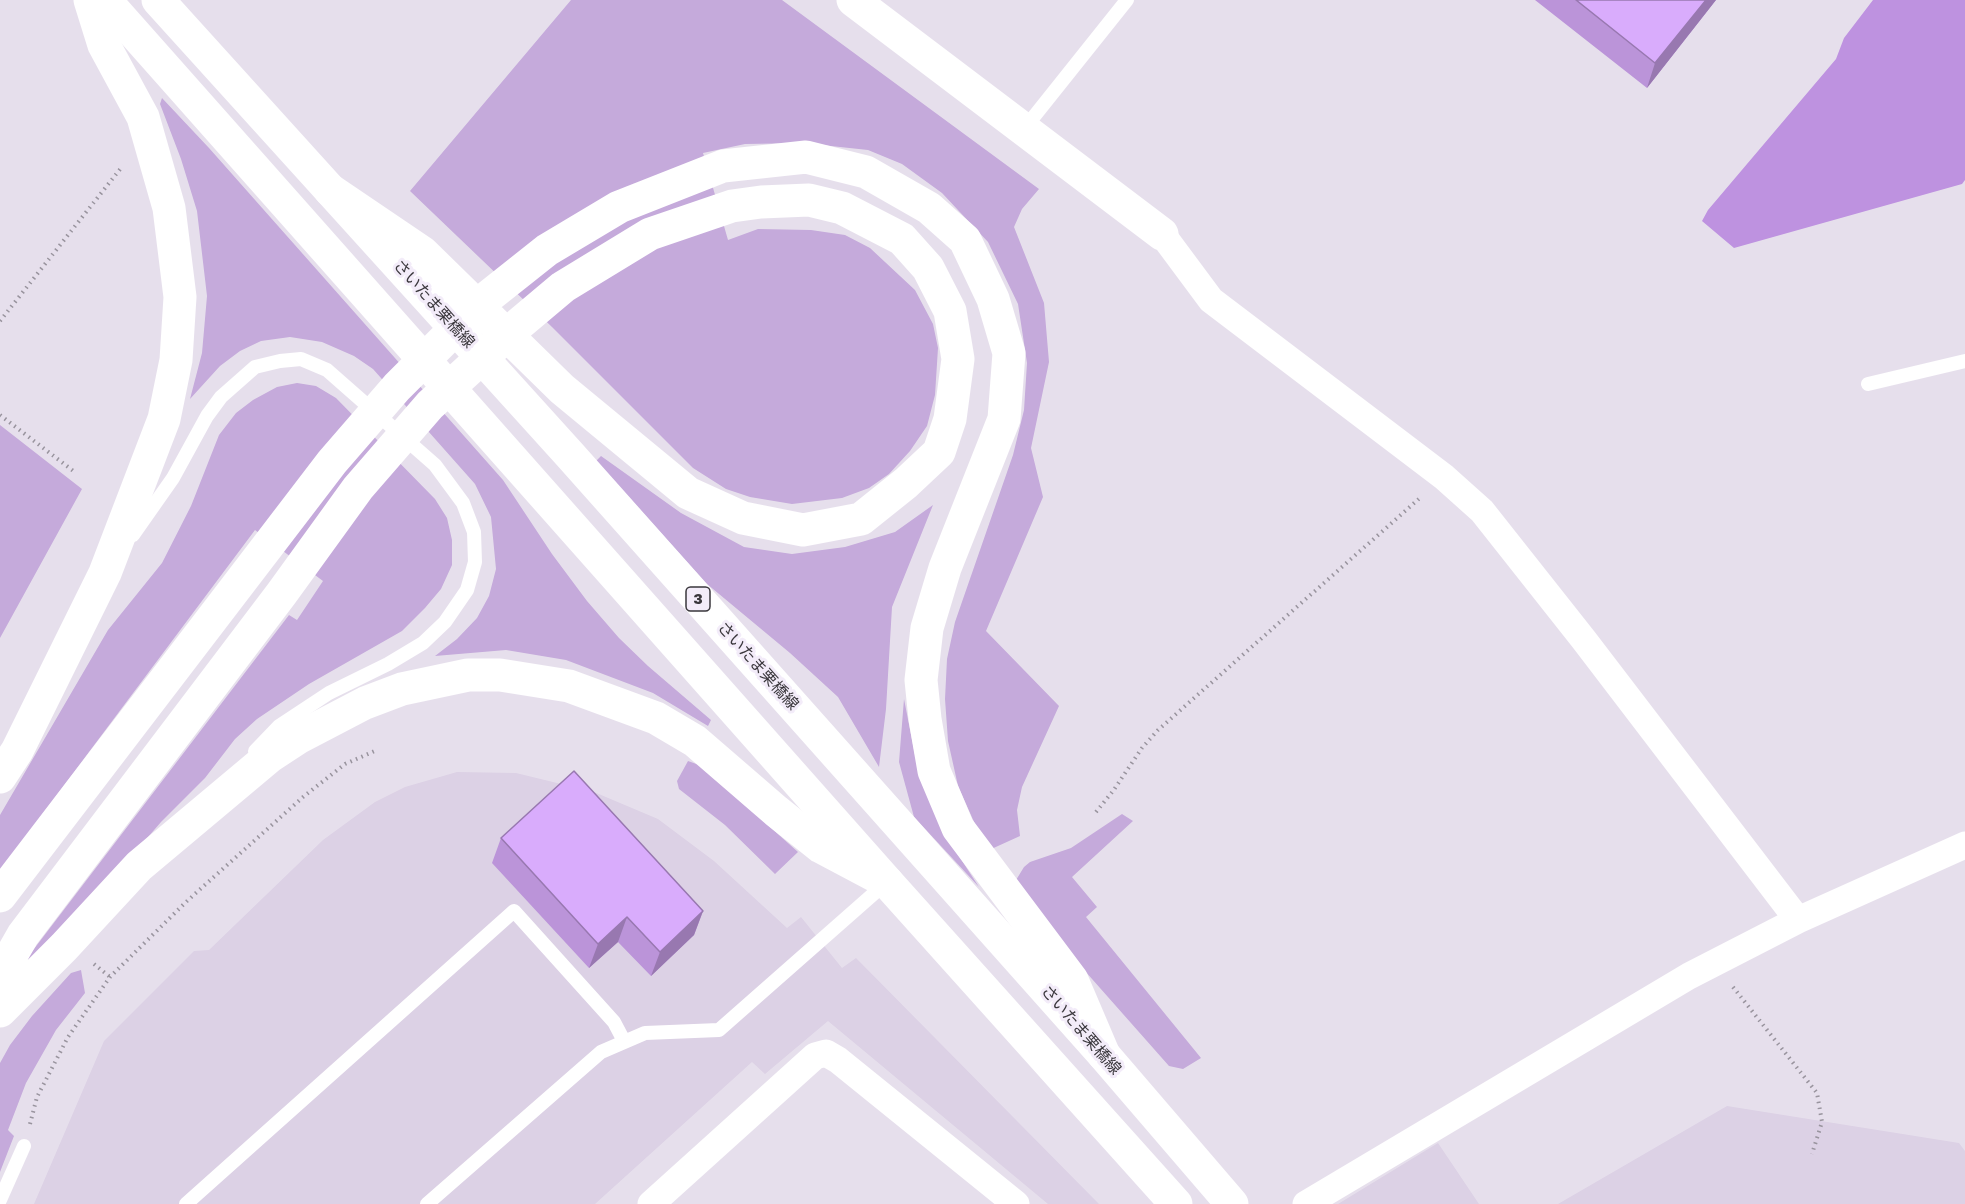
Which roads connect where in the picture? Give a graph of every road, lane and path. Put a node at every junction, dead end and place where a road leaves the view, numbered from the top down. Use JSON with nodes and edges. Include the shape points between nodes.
{"nodes":[{"id":1,"x":90,"y":0,"type":"edge"},
{"id":2,"x":105,"y":0,"type":"edge"},
{"id":3,"x":158,"y":0,"type":"edge"},
{"id":4,"x":853,"y":0,"type":"edge"},
{"id":5,"x":1127,"y":0,"type":"edge"},
{"id":6,"x":1024,"y":129,"type":"junction"},
{"id":7,"x":124,"y":164,"type":"dead end"},
{"id":8,"x":330,"y":190,"type":"junction"},
{"id":9,"x":1162,"y":234,"type":"joint"},
{"id":10,"x":0,"y":321,"type":"edge"},
{"id":11,"x":1965,"y":361,"type":"edge"},
{"id":12,"x":1868,"y":384,"type":"dead end"},
{"id":13,"x":0,"y":415,"type":"edge"},
{"id":14,"x":76,"y":474,"type":"dead end"},
{"id":15,"x":1443,"y":477,"type":"junction"},
{"id":16,"x":105,"y":573,"type":"junction"},
{"id":17,"x":377,"y":750,"type":"dead end"},
{"id":18,"x":0,"y":777,"type":"edge"},
{"id":19,"x":233,"y":785,"type":"junction"},
{"id":20,"x":1096,"y":812,"type":"dead end"},
{"id":21,"x":1965,"y":845,"type":"edge"},
{"id":22,"x":887,"y":882,"type":"junction"},
{"id":23,"x":0,"y":896,"type":"edge"},
{"id":24,"x":1798,"y":920,"type":"junction"},
{"id":25,"x":92,"y":962,"type":"dead end"},
{"id":26,"x":1714,"y":963,"type":"junction"},
{"id":27,"x":0,"y":975,"type":"edge"},
{"id":28,"x":110,"y":977,"type":"junction"},
{"id":29,"x":0,"y":1011,"type":"edge"},
{"id":30,"x":624,"y":1041,"type":"junction"},
{"id":31,"x":1104,"y":1055,"type":"junction"},
{"id":32,"x":24,"y":1146,"type":"joint"},
{"id":33,"x":1812,"y":1154,"type":"dead end"},
{"id":34,"x":0,"y":1200,"type":"edge"},
{"id":35,"x":186,"y":1204,"type":"edge"},
{"id":36,"x":427,"y":1204,"type":"edge"},
{"id":37,"x":651,"y":1204,"type":"edge"},
{"id":38,"x":1016,"y":1204,"type":"edge"},
{"id":39,"x":1176,"y":1204,"type":"edge"},
{"id":40,"x":1232,"y":1204,"type":"edge"},
{"id":41,"x":1306,"y":1204,"type":"edge"}],
"edges":[{"from":1,"to":16,"type":"main road","via":[[104,45],[143,117],[169,208],[180,297],[176,360],[164,419]]},
{"from":2,"to":22,"type":"main road"},
{"from":3,"to":8,"type":"main road","name":"さいたま栗橋線","number":"3"},
{"from":4,"to":6,"type":"main road"},
{"from":5,"to":6,"type":"lane"},
{"from":6,"to":9,"type":"main road"},
{"from":7,"to":10,"type":"path"},
{"from":8,"to":27,"type":"main road","via":[[423,253],[562,389],[688,493],[744,518],[803,530],[861,519],[939,452],[950,419],[958,359],[950,311],[928,268],[902,239],[842,208],[809,200],[732,206],[650,234],[563,287],[519,324],[429,405],[358,488],[23,935]]},
{"from":8,"to":31,"type":"main road","name":"さいたま栗橋線","number":"3"},
{"from":9,"to":15,"type":"street","via":[[1211,300]]},
{"from":11,"to":12,"type":"lane"},
{"from":13,"to":14,"type":"path"},
{"from":15,"to":20,"type":"path","via":[[1158,730]]},
{"from":15,"to":24,"type":"street","via":[[1482,511]]},
{"from":16,"to":18,"type":"main road","via":[[17,751]]},
{"from":16,"to":19,"type":"lane","via":[[173,478],[221,397],[255,367],[280,361],[301,359],[327,370],[435,465],[463,503],[474,532],[475,562],[467,590],[445,622],[423,643],[329,693],[279,726],[253,753]]},
{"from":17,"to":28,"type":"path","via":[[345,764],[303,797],[186,902]]},
{"from":19,"to":22,"type":"main road","via":[[298,738],[365,703],[402,689],[468,675],[532,679],[569,686],[656,718],[695,741],[821,847]]},
{"from":19,"to":29,"type":"main road","via":[[139,866]]},
{"from":21,"to":24,"type":"street"},
{"from":22,"to":30,"type":"lane","via":[[719,1030],[645,1033]]},
{"from":22,"to":39,"type":"main road"},
{"from":23,"to":31,"type":"main road","via":[[332,462],[397,387],[484,300],[547,250],[619,207],[723,166],[806,157],[866,172],[929,208],[965,240],[993,299],[1009,353],[1004,418],[945,568],[927,628],[921,680],[925,719],[934,771],[958,828],[1072,981]]},
{"from":24,"to":26,"type":"street"},
{"from":25,"to":28,"type":"path"},
{"from":26,"to":33,"type":"path","via":[[1817,1093],[1822,1122]]},
{"from":26,"to":41,"type":"street"},
{"from":28,"to":32,"type":"path","via":[[68,1037],[42,1087]]},
{"from":30,"to":35,"type":"lane","via":[[614,1022],[514,911]]},
{"from":30,"to":36,"type":"lane","via":[[601,1052]]},
{"from":31,"to":40,"type":"main road","name":"さいたま栗橋線","number":"3"},
{"from":32,"to":34,"type":"lane"},
{"from":37,"to":38,"type":"street","via":[[815,1056],[826,1053]]}]}
